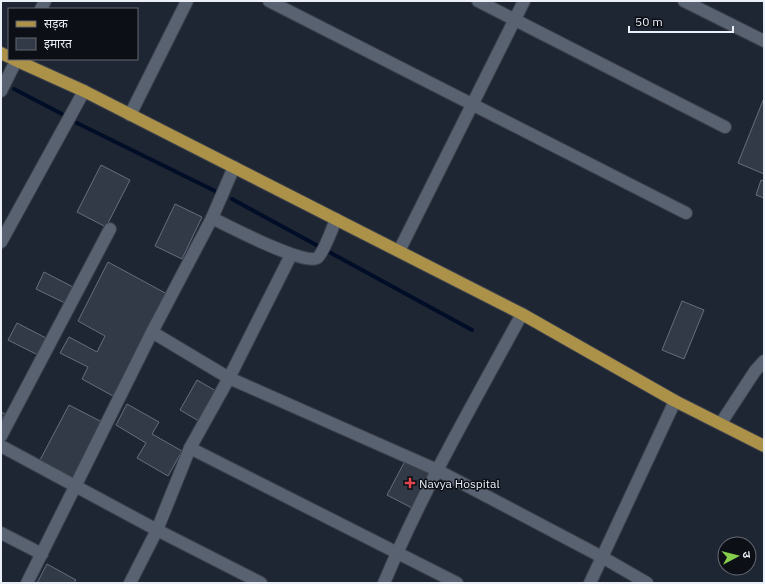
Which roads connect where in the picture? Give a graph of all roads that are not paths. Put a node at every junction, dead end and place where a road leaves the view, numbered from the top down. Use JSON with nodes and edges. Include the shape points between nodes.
{"nodes":[{"id":1,"x":187,"y":1,"type":"edge"},
{"id":2,"x":269,"y":1,"type":"edge"},
{"id":3,"x":478,"y":1,"type":"edge"},
{"id":4,"x":524,"y":1,"type":"edge"},
{"id":5,"x":684,"y":1,"type":"edge"},
{"id":6,"x":514,"y":20,"type":"junction"},
{"id":7,"x":764,"y":41,"type":"edge"},
{"id":8,"x":14,"y":60,"type":"edge"},
{"id":9,"x":16,"y":60,"type":"edge"},
{"id":10,"x":1,"y":91,"type":"edge"},
{"id":11,"x":84,"y":91,"type":"junction"},
{"id":12,"x":472,"y":104,"type":"junction"},
{"id":13,"x":130,"y":115,"type":"junction"},
{"id":14,"x":725,"y":127,"type":"dead end"},
{"id":15,"x":234,"y":167,"type":"junction"},
{"id":16,"x":686,"y":213,"type":"dead end"},
{"id":17,"x":212,"y":218,"type":"junction"},
{"id":18,"x":336,"y":219,"type":"junction"},
{"id":19,"x":110,"y":229,"type":"dead end"},
{"id":20,"x":1,"y":242,"type":"edge"},
{"id":21,"x":399,"y":251,"type":"junction"},
{"id":22,"x":291,"y":254,"type":"junction"},
{"id":23,"x":522,"y":314,"type":"junction"},
{"id":24,"x":152,"y":332,"type":"junction"},
{"id":25,"x":764,"y":361,"type":"edge"},
{"id":26,"x":229,"y":378,"type":"junction"},
{"id":27,"x":675,"y":401,"type":"junction"},
{"id":28,"x":721,"y":423,"type":"junction"},
{"id":29,"x":1,"y":436,"type":"edge"},
{"id":30,"x":1,"y":446,"type":"edge"},
{"id":31,"x":764,"y":446,"type":"edge"},
{"id":32,"x":190,"y":448,"type":"junction"},
{"id":33,"x":436,"y":470,"type":"junction"},
{"id":34,"x":76,"y":486,"type":"junction"},
{"id":35,"x":157,"y":530,"type":"junction"},
{"id":36,"x":1,"y":533,"type":"edge"},
{"id":37,"x":397,"y":552,"type":"junction"},
{"id":38,"x":42,"y":554,"type":"junction"},
{"id":39,"x":602,"y":556,"type":"junction"},
{"id":40,"x":27,"y":583,"type":"edge"},
{"id":41,"x":130,"y":583,"type":"edge"},
{"id":42,"x":261,"y":583,"type":"edge"},
{"id":43,"x":384,"y":583,"type":"edge"},
{"id":44,"x":457,"y":583,"type":"edge"},
{"id":45,"x":590,"y":583,"type":"edge"},
{"id":46,"x":647,"y":583,"type":"edge"}],
"edges":[{"from":1,"to":13,"type":"street"},
{"from":2,"to":12,"type":"street"},
{"from":3,"to":6,"type":"street"},
{"from":4,"to":6,"type":"street"},
{"from":5,"to":7,"type":"street"},
{"from":6,"to":12,"type":"street"},
{"from":6,"to":14,"type":"street"},
{"from":8,"to":10,"type":"street"},
{"from":9,"to":11,"type":"main road"},
{"from":11,"to":13,"type":"main road"},
{"from":11,"to":20,"type":"street"},
{"from":12,"to":16,"type":"street"},
{"from":12,"to":21,"type":"street"},
{"from":13,"to":15,"type":"main road"},
{"from":15,"to":17,"type":"street"},
{"from":15,"to":18,"type":"main road"},
{"from":17,"to":22,"type":"street"},
{"from":17,"to":24,"type":"street"},
{"from":18,"to":21,"type":"main road"},
{"from":18,"to":22,"type":"street","via":[[316,258],[302,258]]},
{"from":19,"to":29,"type":"street"},
{"from":21,"to":23,"type":"main road"},
{"from":22,"to":26,"type":"street"},
{"from":23,"to":27,"type":"main road"},
{"from":23,"to":33,"type":"street"},
{"from":24,"to":26,"type":"street"},
{"from":24,"to":34,"type":"street"},
{"from":25,"to":28,"type":"street"},
{"from":26,"to":32,"type":"street"},
{"from":26,"to":33,"type":"street"},
{"from":27,"to":28,"type":"main road"},
{"from":27,"to":39,"type":"street"},
{"from":28,"to":31,"type":"main road"},
{"from":30,"to":34,"type":"street"},
{"from":32,"to":35,"type":"street"},
{"from":32,"to":37,"type":"street"},
{"from":33,"to":37,"type":"street"},
{"from":33,"to":39,"type":"street"},
{"from":34,"to":35,"type":"street"},
{"from":34,"to":38,"type":"street"},
{"from":35,"to":41,"type":"street"},
{"from":35,"to":42,"type":"street"},
{"from":36,"to":38,"type":"street"},
{"from":37,"to":43,"type":"street"},
{"from":37,"to":44,"type":"street"},
{"from":38,"to":40,"type":"street"},
{"from":39,"to":45,"type":"street"},
{"from":39,"to":46,"type":"street"}]}
